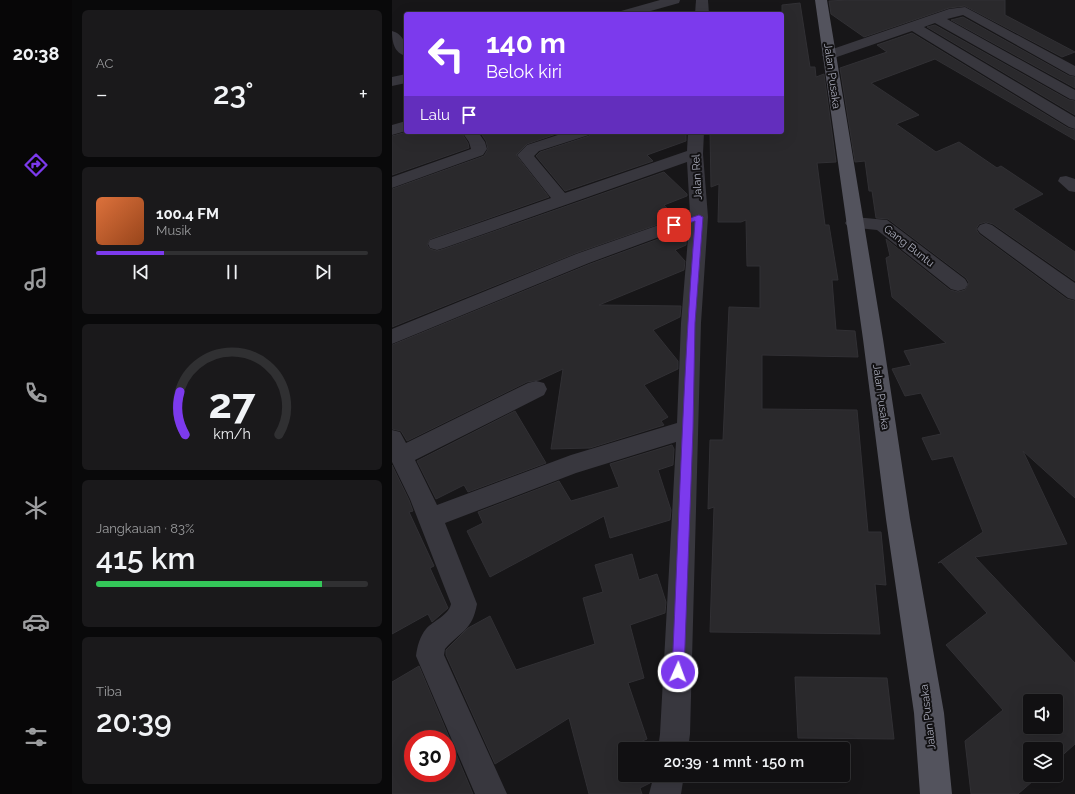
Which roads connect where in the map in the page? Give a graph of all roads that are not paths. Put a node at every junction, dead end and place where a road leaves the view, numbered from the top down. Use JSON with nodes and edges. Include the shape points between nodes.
{"nodes":[{"id":1,"x":674,"y":0,"type":"edge"},
{"id":2,"x":702,"y":0,"type":"edge"},
{"id":3,"x":821,"y":0,"type":"edge"},
{"id":4,"x":633,"y":12,"type":"edge"},
{"id":5,"x":702,"y":12,"type":"edge"},
{"id":6,"x":936,"y":18,"type":"junction"},
{"id":7,"x":913,"y":26,"type":"junction"},
{"id":8,"x":392,"y":35,"type":"edge"},
{"id":9,"x":404,"y":50,"type":"edge"},
{"id":10,"x":829,"y":55,"type":"junction"},
{"id":11,"x":1075,"y":72,"type":"edge"},
{"id":12,"x":404,"y":79,"type":"edge"},
{"id":13,"x":392,"y":82,"type":"edge"},
{"id":14,"x":1075,"y":96,"type":"edge"},
{"id":15,"x":1075,"y":124,"type":"edge"},
{"id":16,"x":404,"y":127,"type":"edge"},
{"id":17,"x":392,"y":130,"type":"edge"},
{"id":18,"x":472,"y":134,"type":"edge"},
{"id":19,"x":577,"y":134,"type":"edge"},
{"id":20,"x":696,"y":143,"type":"edge"},
{"id":21,"x":392,"y":183,"type":"edge"},
{"id":22,"x":562,"y":200,"type":"junction"},
{"id":23,"x":699,"y":217,"type":"junction"},
{"id":24,"x":854,"y":223,"type":"junction"},
{"id":25,"x":986,"y":229,"type":"dead end"},
{"id":26,"x":437,"y":244,"type":"dead end"},
{"id":27,"x":958,"y":284,"type":"dead end"},
{"id":28,"x":1075,"y":293,"type":"edge"},
{"id":29,"x":392,"y":337,"type":"edge"},
{"id":30,"x":536,"y":389,"type":"dead end"},
{"id":31,"x":688,"y":429,"type":"junction"},
{"id":32,"x":396,"y":448,"type":"edge"},
{"id":33,"x":430,"y":518,"type":"junction"},
{"id":34,"x":674,"y":742,"type":"edge"},
{"id":35,"x":667,"y":782,"type":"edge"},
{"id":36,"x":491,"y":794,"type":"edge"},
{"id":37,"x":665,"y":794,"type":"edge"},
{"id":38,"x":936,"y":794,"type":"edge"}],
"edges":[{"from":1,"to":4,"type":"street"},
{"from":2,"to":5,"type":"street"},
{"from":3,"to":10,"type":"main road","name":"Jalan Pusaka"},
{"from":6,"to":7,"type":"street"},
{"from":6,"to":11,"type":"street","via":[[965,11]]},
{"from":6,"to":14,"type":"street"},
{"from":7,"to":10,"type":"street"},
{"from":7,"to":15,"type":"street"},
{"from":8,"to":9,"type":"street"},
{"from":10,"to":24,"type":"main road","name":"Jalan Pusaka"},
{"from":12,"to":13,"type":"street"},
{"from":16,"to":17,"type":"street"},
{"from":18,"to":21,"type":"street","via":[[478,142],[477,152]]},
{"from":19,"to":22,"type":"street","via":[[532,148],[525,155]]},
{"from":20,"to":22,"type":"street"},
{"from":20,"to":23,"type":"street","name":"Jalan Rel"},
{"from":22,"to":26,"type":"street"},
{"from":23,"to":29,"type":"street","via":[[539,276]]},
{"from":23,"to":31,"type":"street","name":"Jalan Rel","via":[[691,323]]},
{"from":24,"to":27,"type":"street","name":"Gang Buntu","via":[[881,224]]},
{"from":24,"to":38,"type":"main road","name":"Jalan Pusaka","via":[[929,713]]},
{"from":25,"to":28,"type":"street"},
{"from":30,"to":32,"type":"street"},
{"from":31,"to":33,"type":"street","via":[[571,465]]},
{"from":31,"to":34,"type":"street","name":"Jalan Rel"},
{"from":32,"to":33,"type":"street"},
{"from":33,"to":36,"type":"street","via":[[464,604],[460,620],[432,641],[430,656]]},
{"from":35,"to":37,"type":"street"}]}
